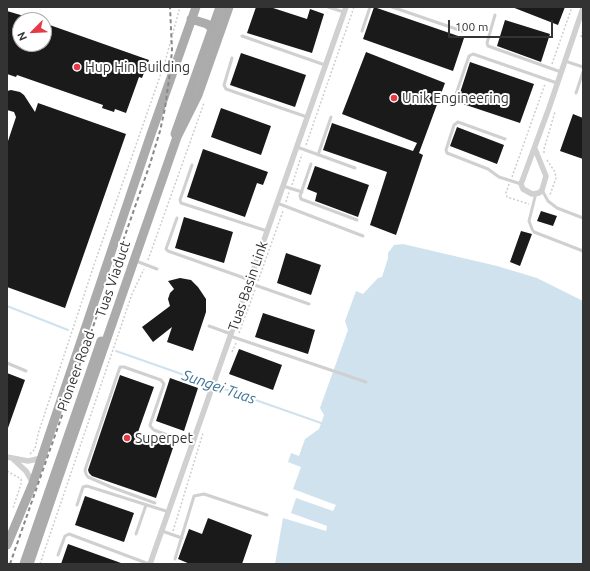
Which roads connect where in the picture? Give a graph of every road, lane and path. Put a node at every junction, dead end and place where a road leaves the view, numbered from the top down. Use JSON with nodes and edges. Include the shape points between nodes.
{"nodes":[{"id":1,"x":180,"y":7,"type":"edge"},
{"id":2,"x":196,"y":7,"type":"edge"},
{"id":3,"x":220,"y":7,"type":"edge"},
{"id":4,"x":229,"y":7,"type":"edge"},
{"id":5,"x":328,"y":7,"type":"edge"},
{"id":6,"x":370,"y":7,"type":"edge"},
{"id":7,"x":392,"y":7,"type":"edge"},
{"id":8,"x":572,"y":7,"type":"edge"},
{"id":9,"x":583,"y":8,"type":"edge"},
{"id":10,"x":345,"y":10,"type":"edge"},
{"id":11,"x":495,"y":15,"type":"dead end"},
{"id":12,"x":582,"y":18,"type":"edge"},
{"id":13,"x":191,"y":19,"type":"junction"},
{"id":14,"x":213,"y":29,"type":"junction"},
{"id":15,"x":462,"y":30,"type":"dead end"},
{"id":16,"x":583,"y":30,"type":"edge"},
{"id":17,"x":362,"y":31,"type":"dead end"},
{"id":18,"x":242,"y":36,"type":"dead end"},
{"id":19,"x":580,"y":37,"type":"dead end"},
{"id":20,"x":232,"y":58,"type":"dead end"},
{"id":21,"x":565,"y":61,"type":"junction"},
{"id":22,"x":325,"y":66,"type":"junction"},
{"id":23,"x":583,"y":67,"type":"edge"},
{"id":24,"x":550,"y":68,"type":"junction"},
{"id":25,"x":561,"y":72,"type":"junction"},
{"id":26,"x":583,"y":72,"type":"edge"},
{"id":27,"x":547,"y":80,"type":"junction"},
{"id":28,"x":557,"y":84,"type":"junction"},
{"id":29,"x":576,"y":93,"type":"dead end"},
{"id":30,"x":206,"y":96,"type":"dead end"},
{"id":31,"x":453,"y":103,"type":"dead end"},
{"id":32,"x":556,"y":106,"type":"dead end"},
{"id":33,"x":307,"y":117,"type":"junction"},
{"id":34,"x":331,"y":117,"type":"dead end"},
{"id":35,"x":505,"y":139,"type":"dead end"},
{"id":36,"x":297,"y":147,"type":"junction"},
{"id":37,"x":535,"y":149,"type":"junction"},
{"id":38,"x":544,"y":154,"type":"dead end"},
{"id":39,"x":318,"y":155,"type":"junction"},
{"id":40,"x":546,"y":159,"type":"dead end"},
{"id":41,"x":311,"y":164,"type":"dead end"},
{"id":42,"x":192,"y":165,"type":"dead end"},
{"id":43,"x":355,"y":168,"type":"dead end"},
{"id":44,"x":510,"y":181,"type":"junction"},
{"id":45,"x":521,"y":184,"type":"junction"},
{"id":46,"x":283,"y":186,"type":"junction"},
{"id":47,"x":542,"y":190,"type":"junction"},
{"id":48,"x":302,"y":192,"type":"junction"},
{"id":49,"x":536,"y":193,"type":"junction"},
{"id":50,"x":548,"y":201,"type":"junction"},
{"id":51,"x":277,"y":203,"type":"junction"},
{"id":52,"x":533,"y":205,"type":"junction"},
{"id":53,"x":177,"y":218,"type":"dead end"},
{"id":54,"x":583,"y":218,"type":"edge"},
{"id":55,"x":357,"y":220,"type":"dead end"},
{"id":56,"x":267,"y":231,"type":"junction"},
{"id":57,"x":363,"y":236,"type":"dead end"},
{"id":58,"x":583,"y":250,"type":"edge"},
{"id":59,"x":130,"y":259,"type":"junction"},
{"id":60,"x":146,"y":265,"type":"junction"},
{"id":61,"x":157,"y":268,"type":"dead end"},
{"id":62,"x":250,"y":281,"type":"junction"},
{"id":63,"x":309,"y":304,"type":"dead end"},
{"id":64,"x":209,"y":326,"type":"dead end"},
{"id":65,"x":231,"y":335,"type":"junction"},
{"id":66,"x":7,"y":363,"type":"edge"},
{"id":67,"x":26,"y":371,"type":"dead end"},
{"id":68,"x":366,"y":382,"type":"dead end"},
{"id":69,"x":204,"y":432,"type":"dead end"},
{"id":70,"x":192,"y":444,"type":"junction"},
{"id":71,"x":25,"y":456,"type":"dead end"},
{"id":72,"x":10,"y":458,"type":"edge"},
{"id":73,"x":42,"y":458,"type":"junction"},
{"id":74,"x":7,"y":471,"type":"edge"},
{"id":75,"x":34,"y":483,"type":"junction"},
{"id":76,"x":155,"y":503,"type":"dead end"},
{"id":77,"x":77,"y":505,"type":"dead end"},
{"id":78,"x":146,"y":505,"type":"junction"},
{"id":79,"x":13,"y":508,"type":"dead end"},
{"id":80,"x":169,"y":512,"type":"junction"},
{"id":81,"x":268,"y":515,"type":"dead end"},
{"id":82,"x":162,"y":531,"type":"junction"},
{"id":83,"x":136,"y":534,"type":"dead end"},
{"id":84,"x":172,"y":535,"type":"junction"},
{"id":85,"x":182,"y":538,"type":"junction"},
{"id":86,"x":7,"y":545,"type":"edge"},
{"id":87,"x":58,"y":555,"type":"dead end"},
{"id":88,"x":175,"y":559,"type":"dead end"},
{"id":89,"x":24,"y":564,"type":"edge"},
{"id":90,"x":29,"y":564,"type":"edge"},
{"id":91,"x":40,"y":564,"type":"edge"},
{"id":92,"x":149,"y":564,"type":"edge"}],
"edges":[{"from":1,"to":71,"type":"path","via":[[165,62],[94,265],[35,449]]},
{"from":2,"to":13,"type":"main road","name":"Pioneer Road"},
{"from":3,"to":14,"type":"main road","name":"Pioneer Road"},
{"from":4,"to":90,"type":"main road","name":"Tuas Viaduct","bridge":true,"via":[[198,95],[177,137]]},
{"from":5,"to":10,"type":"lane"},
{"from":6,"to":17,"type":"lane"},
{"from":7,"to":15,"type":"lane"},
{"from":8,"to":24,"type":"path"},
{"from":9,"to":12,"type":"street"},
{"from":10,"to":22,"type":"street","name":"Tuas Basin Link"},
{"from":11,"to":24,"type":"lane","via":[[488,46]]},
{"from":12,"to":21,"type":"street"},
{"from":13,"to":14,"type":"main road","via":[[207,24]]},
{"from":13,"to":73,"type":"main road","name":"Pioneer Road"},
{"from":14,"to":59,"type":"main road","name":"Pioneer Road"},
{"from":16,"to":19,"type":"path"},
{"from":18,"to":22,"type":"lane"},
{"from":20,"to":33,"type":"lane","via":[[224,85],[226,89]]},
{"from":21,"to":23,"type":"lane"},
{"from":21,"to":25,"type":"street"},
{"from":22,"to":33,"type":"street","name":"Tuas Basin Link"},
{"from":24,"to":25,"type":"lane"},
{"from":25,"to":28,"type":"street"},
{"from":26,"to":29,"type":"lane"},
{"from":27,"to":28,"type":"lane"},
{"from":27,"to":31,"type":"lane","via":[[473,54],[469,56]]},
{"from":27,"to":44,"type":"path"},
{"from":28,"to":37,"type":"street"},
{"from":30,"to":60,"type":"path"},
{"from":32,"to":38,"type":"path"},
{"from":33,"to":36,"type":"street","name":"Tuas Basin Link"},
{"from":34,"to":39,"type":"lane"},
{"from":35,"to":44,"type":"lane","via":[[458,122],[454,126],[446,150]]},
{"from":36,"to":39,"type":"lane"},
{"from":36,"to":46,"type":"street","name":"Tuas Basin Link"},
{"from":37,"to":45,"type":"street"},
{"from":37,"to":47,"type":"street","via":[[546,176]]},
{"from":39,"to":43,"type":"lane"},
{"from":40,"to":50,"type":"path","via":[[556,178]]},
{"from":41,"to":48,"type":"lane"},
{"from":42,"to":56,"type":"lane","via":[[181,203]]},
{"from":44,"to":45,"type":"lane"},
{"from":44,"to":52,"type":"path","via":[[506,193],[508,197]]},
{"from":45,"to":49,"type":"street","via":[[523,189],[532,194]]},
{"from":46,"to":48,"type":"lane"},
{"from":46,"to":51,"type":"street","name":"Tuas Basin Link"},
{"from":47,"to":49,"type":"street"},
{"from":47,"to":50,"type":"lane"},
{"from":48,"to":55,"type":"lane","via":[[302,199]]},
{"from":49,"to":52,"type":"lane"},
{"from":50,"to":54,"type":"lane","via":[[557,208]]},
{"from":51,"to":56,"type":"street","name":"Tuas Basin Link"},
{"from":51,"to":57,"type":"lane"},
{"from":52,"to":58,"type":"lane","via":[[528,221],[534,232]]},
{"from":53,"to":62,"type":"lane","via":[[166,249],[168,252]]},
{"from":56,"to":62,"type":"street","name":"Tuas Basin Link"},
{"from":59,"to":60,"type":"lane"},
{"from":59,"to":89,"type":"main road","name":"Pioneer Road"},
{"from":60,"to":61,"type":"lane"},
{"from":60,"to":91,"type":"path","via":[[132,294]]},
{"from":62,"to":63,"type":"lane"},
{"from":62,"to":65,"type":"street","name":"Tuas Basin Link"},
{"from":64,"to":65,"type":"lane"},
{"from":65,"to":68,"type":"lane"},
{"from":65,"to":70,"type":"street","name":"Tuas Basin Link"},
{"from":66,"to":67,"type":"lane"},
{"from":69,"to":84,"type":"path"},
{"from":70,"to":76,"type":"lane","via":[[154,430],[150,425],[164,384],[162,380],[120,367],[85,470],[86,474],[111,487]]},
{"from":70,"to":80,"type":"street","name":"Tuas Basin Link"},
{"from":72,"to":73,"type":"street","via":[[28,461]]},
{"from":72,"to":75,"type":"street","via":[[26,471]]},
{"from":73,"to":75,"type":"main road","name":"Pioneer Road"},
{"from":74,"to":79,"type":"path","via":[[21,479]]},
{"from":75,"to":86,"type":"main road","name":"Pioneer Road"},
{"from":77,"to":78,"type":"lane","via":[[83,487],[87,486]]},
{"from":78,"to":80,"type":"lane"},
{"from":78,"to":83,"type":"lane"},
{"from":80,"to":82,"type":"street","name":"Tuas Basin Link"},
{"from":81,"to":85,"type":"lane","via":[[204,494],[194,496]]},
{"from":82,"to":84,"type":"lane"},
{"from":82,"to":92,"type":"street","name":"Tuas Basin Link"},
{"from":84,"to":85,"type":"lane"},
{"from":85,"to":88,"type":"lane"},
{"from":87,"to":92,"type":"lane","via":[[65,536],[69,534]]}]}
